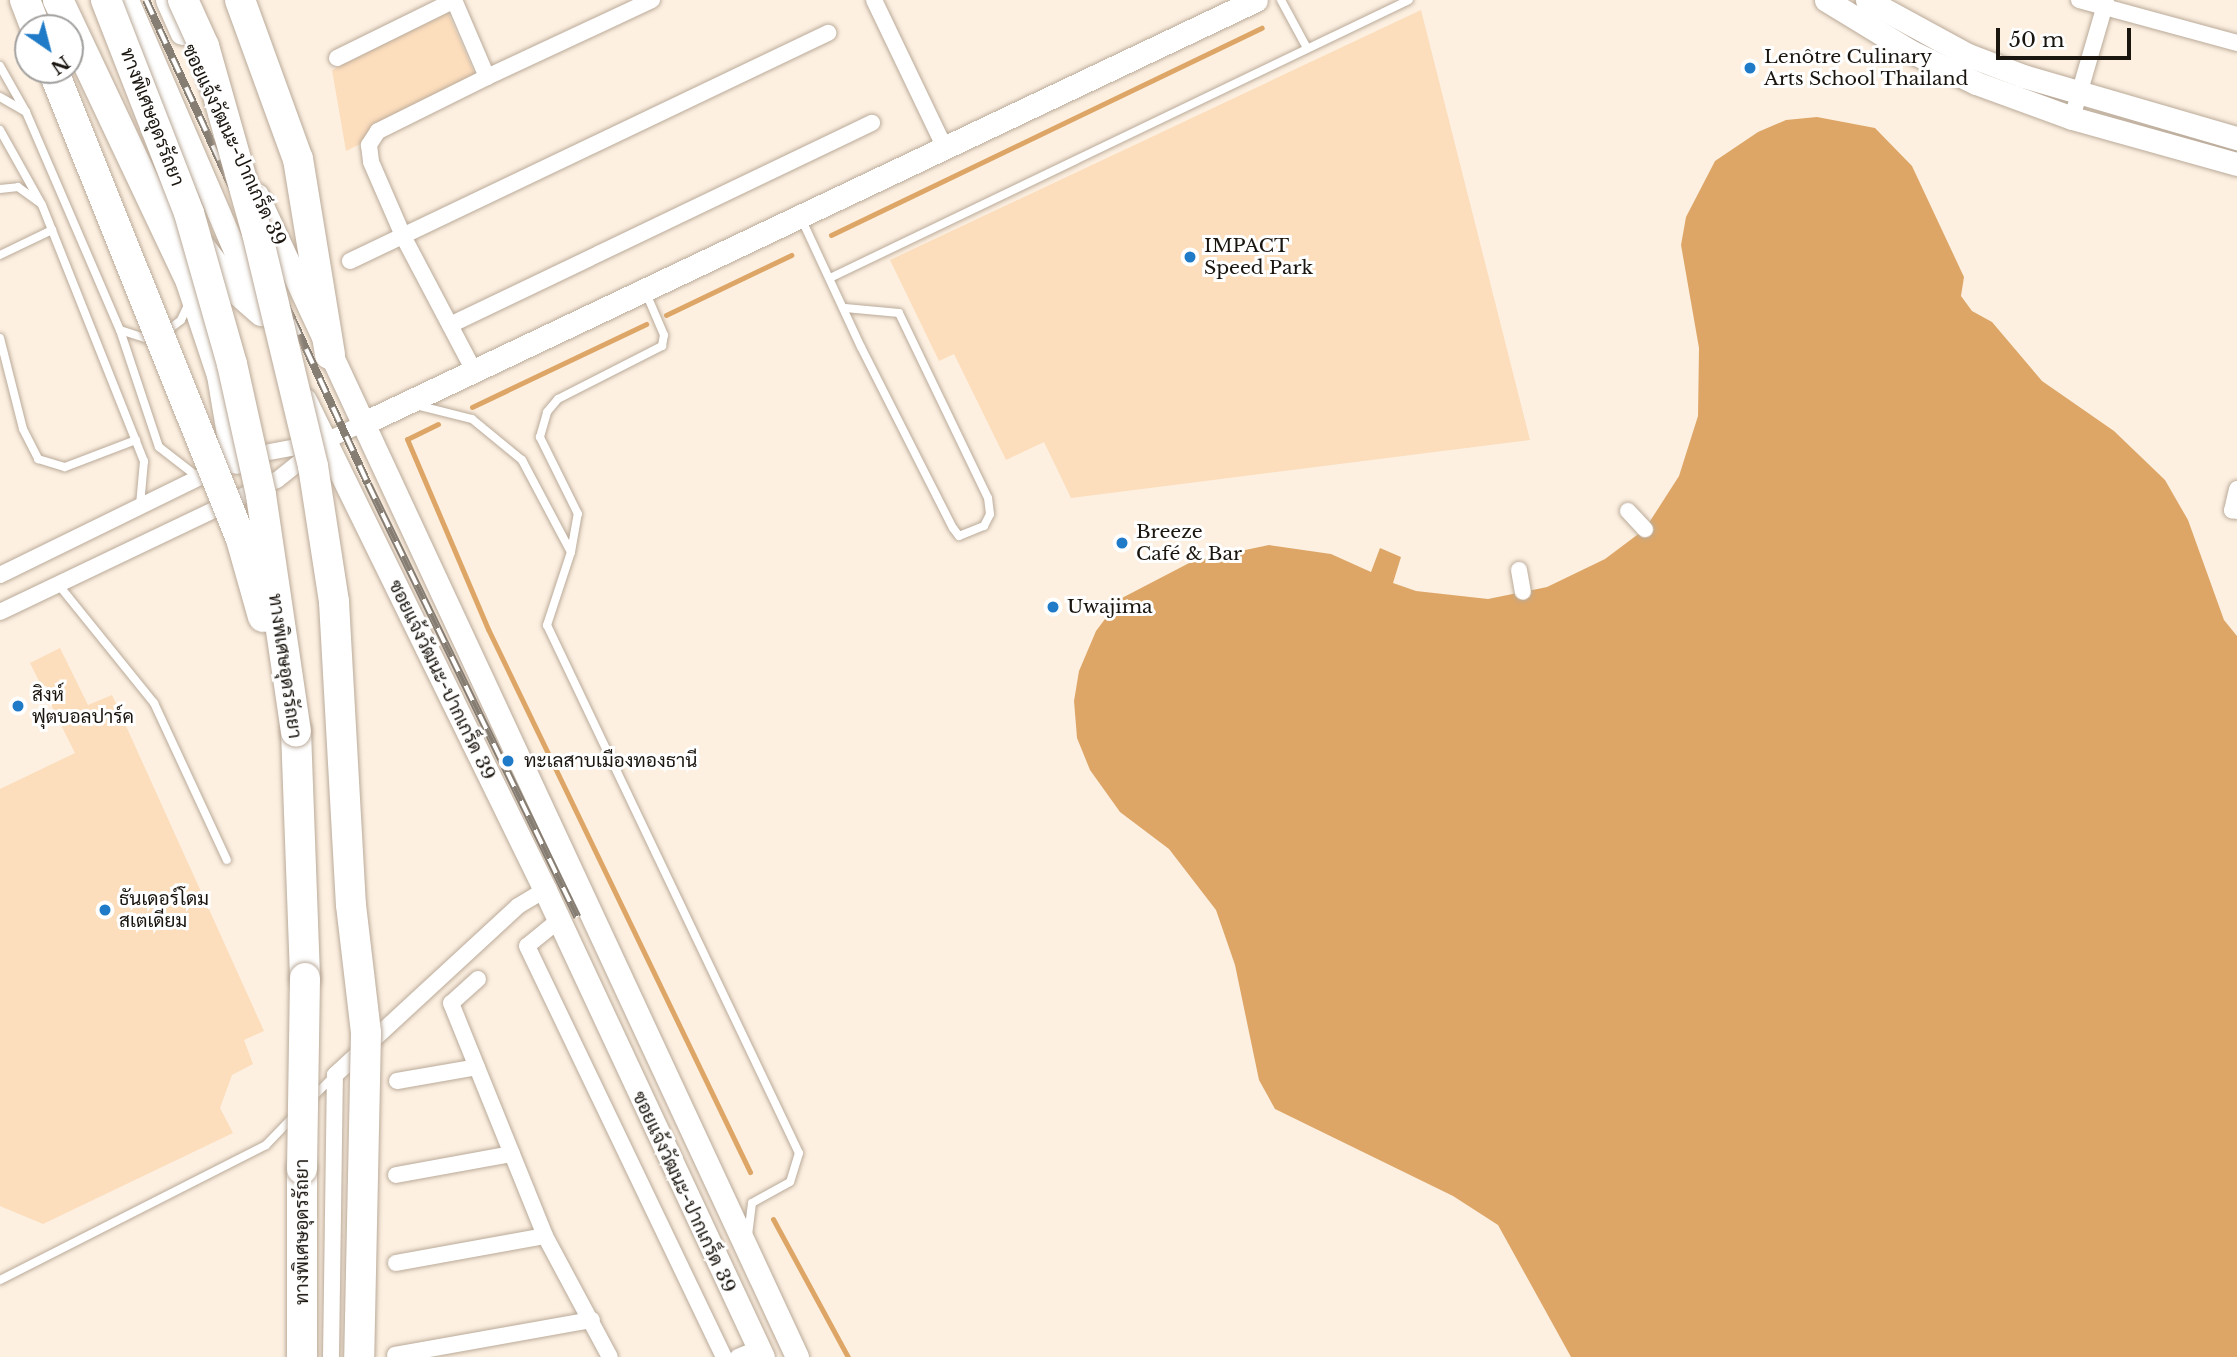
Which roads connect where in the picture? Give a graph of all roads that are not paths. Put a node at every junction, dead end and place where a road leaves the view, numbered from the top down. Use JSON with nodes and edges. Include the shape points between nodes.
{"nodes":[{"id":1,"x":58,"y":0,"type":"edge"},
{"id":2,"x":107,"y":0,"type":"edge"},
{"id":3,"x":127,"y":0,"type":"edge"},
{"id":4,"x":167,"y":0,"type":"edge"},
{"id":5,"x":183,"y":0,"type":"edge"},
{"id":6,"x":188,"y":0,"type":"edge"},
{"id":7,"x":240,"y":0,"type":"edge"},
{"id":8,"x":454,"y":0,"type":"edge"},
{"id":9,"x":652,"y":0,"type":"edge"},
{"id":10,"x":874,"y":0,"type":"edge"},
{"id":11,"x":1256,"y":0,"type":"edge"},
{"id":12,"x":1281,"y":0,"type":"edge"},
{"id":13,"x":1409,"y":0,"type":"edge"},
{"id":14,"x":1826,"y":0,"type":"edge"},
{"id":15,"x":1867,"y":0,"type":"edge"},
{"id":16,"x":2079,"y":0,"type":"edge"},
{"id":17,"x":2105,"y":5,"type":"edge"},
{"id":18,"x":828,"y":33,"type":"dead end"},
{"id":19,"x":2237,"y":43,"type":"edge"},
{"id":20,"x":204,"y":46,"type":"junction"},
{"id":21,"x":1307,"y":48,"type":"junction"},
{"id":22,"x":337,"y":58,"type":"dead end"},
{"id":23,"x":0,"y":66,"type":"edge"},
{"id":24,"x":487,"y":77,"type":"junction"},
{"id":25,"x":59,"y":84,"type":"edge"},
{"id":26,"x":2079,"y":95,"type":"junction"},
{"id":27,"x":0,"y":97,"type":"edge"},
{"id":28,"x":26,"y":112,"type":"junction"},
{"id":29,"x":2072,"y":118,"type":"junction"},
{"id":30,"x":872,"y":124,"type":"dead end"},
{"id":31,"x":0,"y":130,"type":"edge"},
{"id":32,"x":2237,"y":138,"type":"edge"},
{"id":33,"x":945,"y":148,"type":"junction"},
{"id":34,"x":2237,"y":164,"type":"edge"},
{"id":35,"x":147,"y":183,"type":"junction"},
{"id":36,"x":0,"y":189,"type":"edge"},
{"id":37,"x":42,"y":205,"type":"junction"},
{"id":38,"x":800,"y":216,"type":"junction"},
{"id":39,"x":52,"y":230,"type":"junction"},
{"id":40,"x":404,"y":238,"type":"junction"},
{"id":41,"x":0,"y":255,"type":"edge"},
{"id":42,"x":350,"y":261,"type":"dead end"},
{"id":43,"x":830,"y":278,"type":"junction"},
{"id":44,"x":191,"y":282,"type":"junction"},
{"id":45,"x":645,"y":290,"type":"junction"},
{"id":46,"x":845,"y":308,"type":"junction"},
{"id":47,"x":261,"y":312,"type":"junction"},
{"id":48,"x":450,"y":325,"type":"junction"},
{"id":49,"x":120,"y":330,"type":"junction"},
{"id":50,"x":0,"y":338,"type":"edge"},
{"id":51,"x":330,"y":354,"type":"junction"},
{"id":52,"x":474,"y":370,"type":"junction"},
{"id":53,"x":406,"y":403,"type":"junction"},
{"id":54,"x":363,"y":423,"type":"junction"},
{"id":55,"x":136,"y":440,"type":"junction"},
{"id":56,"x":326,"y":442,"type":"junction"},
{"id":57,"x":236,"y":459,"type":"junction"},
{"id":58,"x":199,"y":478,"type":"junction"},
{"id":59,"x":2237,"y":489,"type":"edge"},
{"id":60,"x":140,"y":508,"type":"junction"},
{"id":61,"x":1628,"y":511,"type":"dead end"},
{"id":62,"x":2237,"y":511,"type":"edge"},
{"id":63,"x":1644,"y":529,"type":"dead end"},
{"id":64,"x":571,"y":552,"type":"junction"},
{"id":65,"x":1518,"y":570,"type":"dead end"},
{"id":66,"x":0,"y":575,"type":"edge"},
{"id":67,"x":58,"y":584,"type":"junction"},
{"id":68,"x":1523,"y":592,"type":"dead end"},
{"id":69,"x":0,"y":612,"type":"edge"},
{"id":70,"x":296,"y":732,"type":"junction"},
{"id":71,"x":227,"y":860,"type":"dead end"},
{"id":72,"x":545,"y":890,"type":"junction"},
{"id":73,"x":558,"y":920,"type":"junction"},
{"id":74,"x":478,"y":979,"type":"dead end"},
{"id":75,"x":477,"y":1067,"type":"junction"},
{"id":76,"x":335,"y":1075,"type":"junction"},
{"id":77,"x":397,"y":1081,"type":"dead end"},
{"id":78,"x":512,"y":1154,"type":"junction"},
{"id":79,"x":396,"y":1175,"type":"dead end"},
{"id":80,"x":545,"y":1236,"type":"junction"},
{"id":81,"x":746,"y":1250,"type":"junction"},
{"id":82,"x":396,"y":1263,"type":"dead end"},
{"id":83,"x":0,"y":1280,"type":"edge"},
{"id":84,"x":592,"y":1320,"type":"junction"},
{"id":85,"x":753,"y":1354,"type":"edge"},
{"id":86,"x":395,"y":1355,"type":"edge"},
{"id":87,"x":302,"y":1357,"type":"edge"},
{"id":88,"x":331,"y":1357,"type":"edge"},
{"id":89,"x":359,"y":1357,"type":"edge"},
{"id":90,"x":610,"y":1357,"type":"edge"},
{"id":91,"x":724,"y":1357,"type":"edge"},
{"id":92,"x":797,"y":1357,"type":"edge"}],
"edges":[{"from":1,"to":35,"type":"highway","via":[[94,83]]},
{"from":2,"to":70,"type":"highway","name":"ทางพิเศษอุดรรัถยา","bridge":true,"via":[[189,213],[232,364],[261,495]]},
{"from":3,"to":47,"type":"main road","name":"ซอยแจ้งวัฒนะ-ปากเกร็ด 39"},
{"from":4,"to":51,"type":"main road","name":"ซอยแจ้งวัฒนะ-ปากเกร็ด 39"},
{"from":5,"to":20,"type":"highway","bridge":true},
{"from":6,"to":20,"type":"highway","bridge":true},
{"from":7,"to":51,"type":"highway","via":[[298,159]]},
{"from":8,"to":22,"type":"street"},
{"from":8,"to":24,"type":"street"},
{"from":9,"to":24,"type":"street"},
{"from":10,"to":33,"type":"street"},
{"from":11,"to":33,"type":"main road"},
{"from":12,"to":21,"type":"lane"},
{"from":13,"to":21,"type":"lane"},
{"from":14,"to":29,"type":"main road","via":[[1910,51],[1976,83]]},
{"from":15,"to":26,"type":"main road","via":[[1968,55]]},
{"from":16,"to":17,"type":"street"},
{"from":17,"to":19,"type":"street"},
{"from":17,"to":26,"type":"street"},
{"from":18,"to":40,"type":"street"},
{"from":20,"to":89,"type":"highway","bridge":true,"via":[[257,233],[313,466],[334,602],[351,905],[366,1033]]},
{"from":21,"to":43,"type":"lane"},
{"from":23,"to":28,"type":"lane"},
{"from":24,"to":40,"type":"street","via":[[378,131],[369,145],[371,162]]},
{"from":25,"to":70,"type":"highway","bridge":true,"via":[[241,539]]},
{"from":26,"to":29,"type":"street"},
{"from":26,"to":32,"type":"main road"},
{"from":27,"to":28,"type":"lane"},
{"from":28,"to":49,"type":"lane"},
{"from":29,"to":34,"type":"main road"},
{"from":30,"to":48,"type":"street"},
{"from":31,"to":37,"type":"lane"},
{"from":33,"to":38,"type":"main road"},
{"from":35,"to":44,"type":"highway"},
{"from":35,"to":47,"type":"highway","via":[[221,275]]},
{"from":36,"to":37,"type":"lane","via":[[18,187]]},
{"from":37,"to":39,"type":"lane"},
{"from":38,"to":43,"type":"lane"},
{"from":38,"to":45,"type":"main road"},
{"from":39,"to":41,"type":"lane"},
{"from":39,"to":55,"type":"lane"},
{"from":40,"to":42,"type":"street"},
{"from":40,"to":48,"type":"street"},
{"from":43,"to":46,"type":"lane"},
{"from":44,"to":49,"type":"lane","via":[[188,310],[171,329],[145,338]]},
{"from":44,"to":57,"type":"highway","via":[[222,375]]},
{"from":45,"to":52,"type":"main road"},
{"from":45,"to":64,"type":"lane","via":[[664,335],[662,346],[558,399],[547,412],[540,437],[578,514]]},
{"from":46,"to":46,"type":"lane","via":[[899,313],[988,498],[990,514],[984,526],[959,536],[953,528]]},
{"from":47,"to":56,"type":"main road","name":"ซอยแจ้งวัฒนะ-ปากเกร็ด 39"},
{"from":48,"to":52,"type":"street"},
{"from":49,"to":58,"type":"lane","via":[[159,447]]},
{"from":50,"to":55,"type":"lane","via":[[23,429],[38,459],[65,467]]},
{"from":51,"to":54,"type":"main road","name":"ซอยแจ้งวัฒนะ-ปากเกร็ด 39"},
{"from":52,"to":53,"type":"main road"},
{"from":53,"to":54,"type":"main road"},
{"from":53,"to":64,"type":"lane","via":[[472,419],[522,460]]},
{"from":54,"to":56,"type":"street"},
{"from":54,"to":81,"type":"main road","name":"ซอยแจ้งวัฒนะ-ปากเกร็ด 39"},
{"from":55,"to":60,"type":"lane","via":[[145,470]]},
{"from":56,"to":57,"type":"street"},
{"from":56,"to":67,"type":"street","via":[[277,480]]},
{"from":56,"to":72,"type":"main road","name":"ซอยแจ้งวัฒนะ-ปากเกร็ด 39"},
{"from":57,"to":58,"type":"street"},
{"from":58,"to":60,"type":"street"},
{"from":59,"to":62,"type":"street","via":[[2232,510]]},
{"from":60,"to":66,"type":"street"},
{"from":61,"to":63,"type":"street"},
{"from":64,"to":81,"type":"lane","via":[[547,625],[799,1153],[790,1182],[752,1203]]},
{"from":65,"to":68,"type":"street"},
{"from":67,"to":69,"type":"street"},
{"from":67,"to":71,"type":"lane","via":[[154,704]]},
{"from":70,"to":87,"type":"highway","name":"ทางพิเศษอุดรรัถยา","bridge":true,"via":[[305,908]]},
{"from":72,"to":73,"type":"main road","name":"ซอยแจ้งวัฒนะ-ปากเกร็ด 39"},
{"from":72,"to":76,"type":"street","via":[[517,906]]},
{"from":73,"to":85,"type":"main road","name":"ซอยแจ้งวัฒนะ-ปากเกร็ด 39"},
{"from":73,"to":91,"type":"street","via":[[527,946]]},
{"from":74,"to":75,"type":"street","via":[[452,1003]]},
{"from":75,"to":77,"type":"street"},
{"from":75,"to":78,"type":"street"},
{"from":76,"to":83,"type":"lane","via":[[265,1145]]},
{"from":76,"to":88,"type":"street"},
{"from":78,"to":79,"type":"street"},
{"from":78,"to":80,"type":"street"},
{"from":80,"to":82,"type":"street"},
{"from":80,"to":84,"type":"street"},
{"from":81,"to":92,"type":"main road","name":"ซอยแจ้งวัฒนะ-ปากเกร็ด 39"},
{"from":84,"to":86,"type":"street"},
{"from":84,"to":90,"type":"street"}]}
